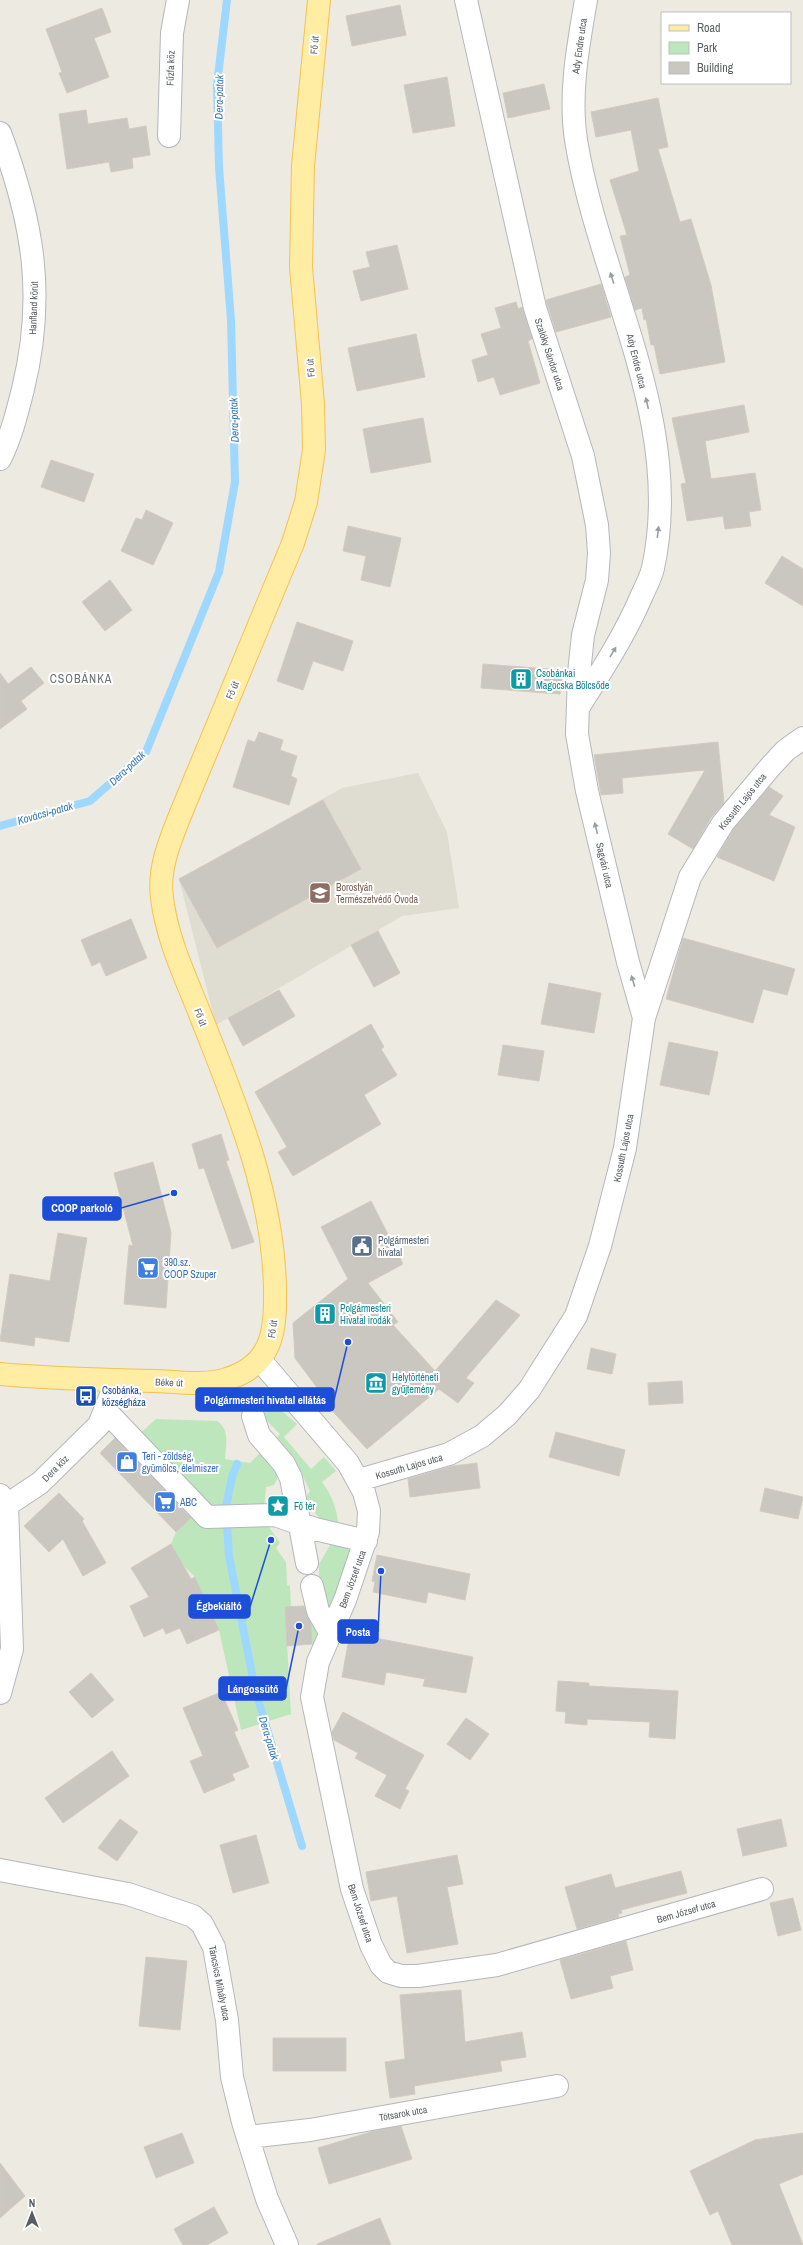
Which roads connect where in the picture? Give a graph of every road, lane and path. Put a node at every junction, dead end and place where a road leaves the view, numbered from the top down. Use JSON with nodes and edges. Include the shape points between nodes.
{"nodes":[{"id":1,"x":178,"y":0,"type":"edge"},
{"id":2,"x":319,"y":0,"type":"edge"},
{"id":3,"x":466,"y":0,"type":"edge"},
{"id":4,"x":586,"y":0,"type":"edge"},
{"id":5,"x":0,"y":133,"type":"edge"},
{"id":6,"x":169,"y":136,"type":"dead end"},
{"id":7,"x":0,"y":459,"type":"edge"},
{"id":8,"x":577,"y":709,"type":"junction"},
{"id":9,"x":803,"y":738,"type":"edge"},
{"id":10,"x":644,"y":1018,"type":"junction"},
{"id":11,"x":260,"y":1360,"type":"junction"},
{"id":12,"x":0,"y":1374,"type":"edge"},
{"id":13,"x":117,"y":1380,"type":"junction"},
{"id":14,"x":253,"y":1416,"type":"dead end"},
{"id":15,"x":102,"y":1417,"type":"junction"},
{"id":16,"x":359,"y":1480,"type":"junction"},
{"id":17,"x":3,"y":1500,"type":"edge"},
{"id":18,"x":299,"y":1524,"type":"junction"},
{"id":19,"x":366,"y":1540,"type":"junction"},
{"id":20,"x":307,"y":1563,"type":"dead end"},
{"id":21,"x":312,"y":1586,"type":"dead end"},
{"id":22,"x":331,"y":1634,"type":"junction"},
{"id":23,"x":0,"y":1693,"type":"edge"},
{"id":24,"x":0,"y":1870,"type":"edge"},
{"id":25,"x":762,"y":1889,"type":"dead end"},
{"id":26,"x":558,"y":2086,"type":"dead end"},
{"id":27,"x":249,"y":2138,"type":"junction"},
{"id":28,"x":287,"y":2245,"type":"edge"}],
"edges":[{"from":1,"to":6,"type":"street","name":"Fűzfa köz","via":[[172,33]]},
{"from":2,"to":11,"type":"main road","name":"Fő út","via":[[303,166],[301,267],[313,404],[314,450],[311,477],[293,543],[181,813],[166,852],[161,875],[161,898],[170,937],[242,1123],[261,1184],[274,1256],[275,1298],[271,1342]]},
{"from":3,"to":8,"type":"street","name":"Szalóky Sándor utca","via":[[535,308],[583,456],[597,525],[597,580],[584,635]]},
{"from":8,"to":4,"type":"street","name":"Ady Endre utca","one_way":true,"via":[[634,615],[653,569],[660,519],[659,482],[647,401],[628,328],[602,250],[576,139],[574,77]]},
{"from":5,"to":7,"type":"street","name":"Hanfland körút","via":[[23,203],[31,242],[36,292],[31,356],[17,414]]},
{"from":10,"to":8,"type":"street","name":"Sagvári utca","one_way":true,"via":[[587,791],[577,734]]},
{"from":9,"to":10,"type":"street","name":"Kossuth Lajos utca","via":[[786,750],[722,823],[690,878]]},
{"from":10,"to":16,"type":"street","name":"Kossuth Lajos utca","via":[[625,1148],[600,1246],[576,1316],[552,1356],[529,1390],[507,1415],[482,1436],[449,1454]]},
{"from":11,"to":13,"type":"main road","name":"Béke út","via":[[246,1371],[226,1380]]},
{"from":11,"to":16,"type":"street","via":[[340,1452]]},
{"from":12,"to":13,"type":"main road","name":"Béke út"},
{"from":13,"to":15,"type":"street"},
{"from":14,"to":18,"type":"street","via":[[259,1435],[287,1469]]},
{"from":15,"to":17,"type":"street","name":"Dera köz","via":[[40,1483]]},
{"from":15,"to":18,"type":"street","via":[[207,1517],[275,1515]]},
{"from":16,"to":19,"type":"street","name":"Bem József utca","via":[[369,1511]]},
{"from":17,"to":23,"type":"street","via":[[12,1649]]},
{"from":18,"to":19,"type":"street"},
{"from":18,"to":20,"type":"street"},
{"from":19,"to":22,"type":"street","name":"Bem József utca"},
{"from":21,"to":22,"type":"street","via":[[318,1611]]},
{"from":22,"to":25,"type":"street","name":"Bem József utca","via":[[315,1669],[312,1697],[316,1723],[352,1889],[371,1945],[388,1972],[401,1976],[418,1976],[496,1966]]},
{"from":24,"to":27,"type":"street","name":"Táncsics Mihály utca","via":[[128,1894],[193,1916],[202,1924],[214,1947],[227,2020],[232,2077]]},
{"from":26,"to":27,"type":"street","name":"Tótsarok utca","via":[[310,2130],[277,2132]]},
{"from":27,"to":28,"type":"street","name":"Táncsics Mihály utca","via":[[267,2199]]}]}
